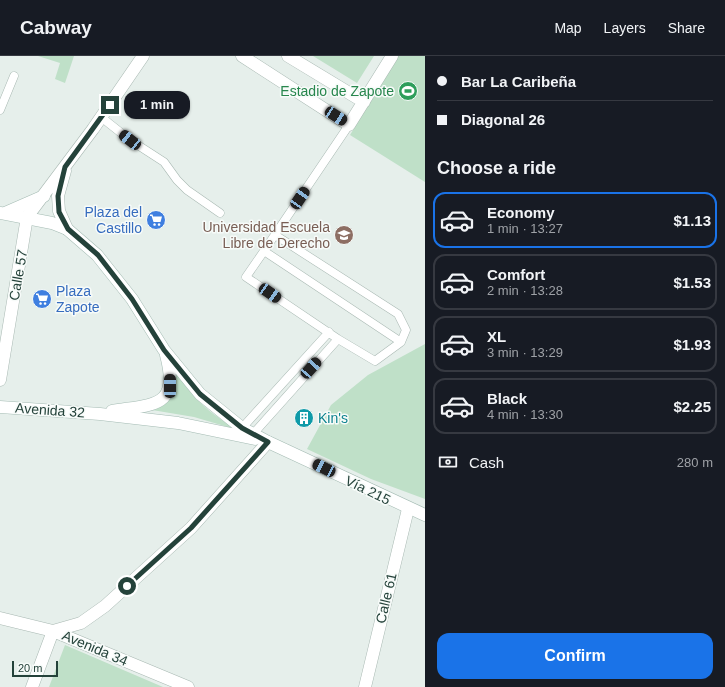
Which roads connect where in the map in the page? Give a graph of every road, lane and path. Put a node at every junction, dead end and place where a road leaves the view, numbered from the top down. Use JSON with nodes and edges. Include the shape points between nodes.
{"nodes":[{"id":1,"x":142,"y":56,"type":"edge"},
{"id":2,"x":242,"y":56,"type":"edge"},
{"id":3,"x":288,"y":56,"type":"edge"},
{"id":4,"x":392,"y":56,"type":"edge"},
{"id":5,"x":14,"y":76,"type":"dead end"},
{"id":6,"x":364,"y":102,"type":"junction"},
{"id":7,"x":0,"y":110,"type":"edge"},
{"id":8,"x":101,"y":117,"type":"junction"},
{"id":9,"x":349,"y":125,"type":"junction"},
{"id":10,"x":65,"y":167,"type":"junction"},
{"id":11,"x":44,"y":196,"type":"junction"},
{"id":12,"x":2,"y":213,"type":"edge"},
{"id":13,"x":220,"y":214,"type":"dead end"},
{"id":14,"x":28,"y":217,"type":"junction"},
{"id":15,"x":68,"y":229,"type":"junction"},
{"id":16,"x":275,"y":235,"type":"junction"},
{"id":17,"x":264,"y":251,"type":"junction"},
{"id":18,"x":329,"y":332,"type":"junction"},
{"id":19,"x":338,"y":338,"type":"junction"},
{"id":20,"x":401,"y":342,"type":"junction"},
{"id":21,"x":164,"y":350,"type":"junction"},
{"id":22,"x":0,"y":380,"type":"edge"},
{"id":23,"x":0,"y":407,"type":"edge"},
{"id":24,"x":100,"y":414,"type":"junction"},
{"id":25,"x":242,"y":428,"type":"junction"},
{"id":26,"x":253,"y":434,"type":"junction"},
{"id":27,"x":268,"y":442,"type":"junction"},
{"id":28,"x":408,"y":509,"type":"junction"},
{"id":29,"x":425,"y":515,"type":"edge"},
{"id":30,"x":0,"y":618,"type":"edge"},
{"id":31,"x":53,"y":631,"type":"junction"},
{"id":32,"x":32,"y":687,"type":"edge"},
{"id":33,"x":188,"y":687,"type":"edge"},
{"id":34,"x":365,"y":687,"type":"edge"}],
"edges":[{"from":1,"to":8,"type":"street"},
{"from":2,"to":9,"type":"street"},
{"from":3,"to":6,"type":"street"},
{"from":4,"to":6,"type":"street"},
{"from":5,"to":7,"type":"lane"},
{"from":6,"to":9,"type":"street"},
{"from":8,"to":10,"type":"street"},
{"from":8,"to":13,"type":"lane","via":[[164,162],[177,180]]},
{"from":9,"to":16,"type":"lane"},
{"from":10,"to":11,"type":"street"},
{"from":10,"to":15,"type":"street","via":[[58,196],[59,212]]},
{"from":11,"to":12,"type":"street"},
{"from":11,"to":14,"type":"street"},
{"from":12,"to":14,"type":"street"},
{"from":14,"to":15,"type":"street"},
{"from":14,"to":22,"type":"street","name":"Calle 57"},
{"from":15,"to":21,"type":"street","via":[[98,255],[132,299]]},
{"from":16,"to":17,"type":"lane"},
{"from":16,"to":20,"type":"lane","via":[[398,314],[406,330]]},
{"from":17,"to":18,"type":"lane","via":[[246,277]]},
{"from":17,"to":20,"type":"lane"},
{"from":18,"to":19,"type":"lane"},
{"from":18,"to":25,"type":"lane"},
{"from":19,"to":20,"type":"lane","via":[[375,361]]},
{"from":19,"to":26,"type":"lane"},
{"from":21,"to":24,"type":"street","via":[[170,370],[170,386],[165,396],[158,402]]},
{"from":21,"to":25,"type":"street","name":"Vía 215","via":[[200,394]]},
{"from":23,"to":24,"type":"street","name":"Avenida 32"},
{"from":24,"to":27,"type":"street","name":"Vía 215","via":[[178,423]]},
{"from":25,"to":26,"type":"street","name":"Vía 215"},
{"from":26,"to":27,"type":"street","name":"Vía 215"},
{"from":27,"to":28,"type":"street","name":"Vía 215"},
{"from":27,"to":31,"type":"street","via":[[191,528],[106,606],[81,623]]},
{"from":28,"to":29,"type":"street","name":"Vía 215"},
{"from":28,"to":34,"type":"street","name":"Calle 61"},
{"from":30,"to":31,"type":"street","name":"Avenida 34"},
{"from":31,"to":32,"type":"street"},
{"from":31,"to":33,"type":"street","name":"Avenida 34"}]}
